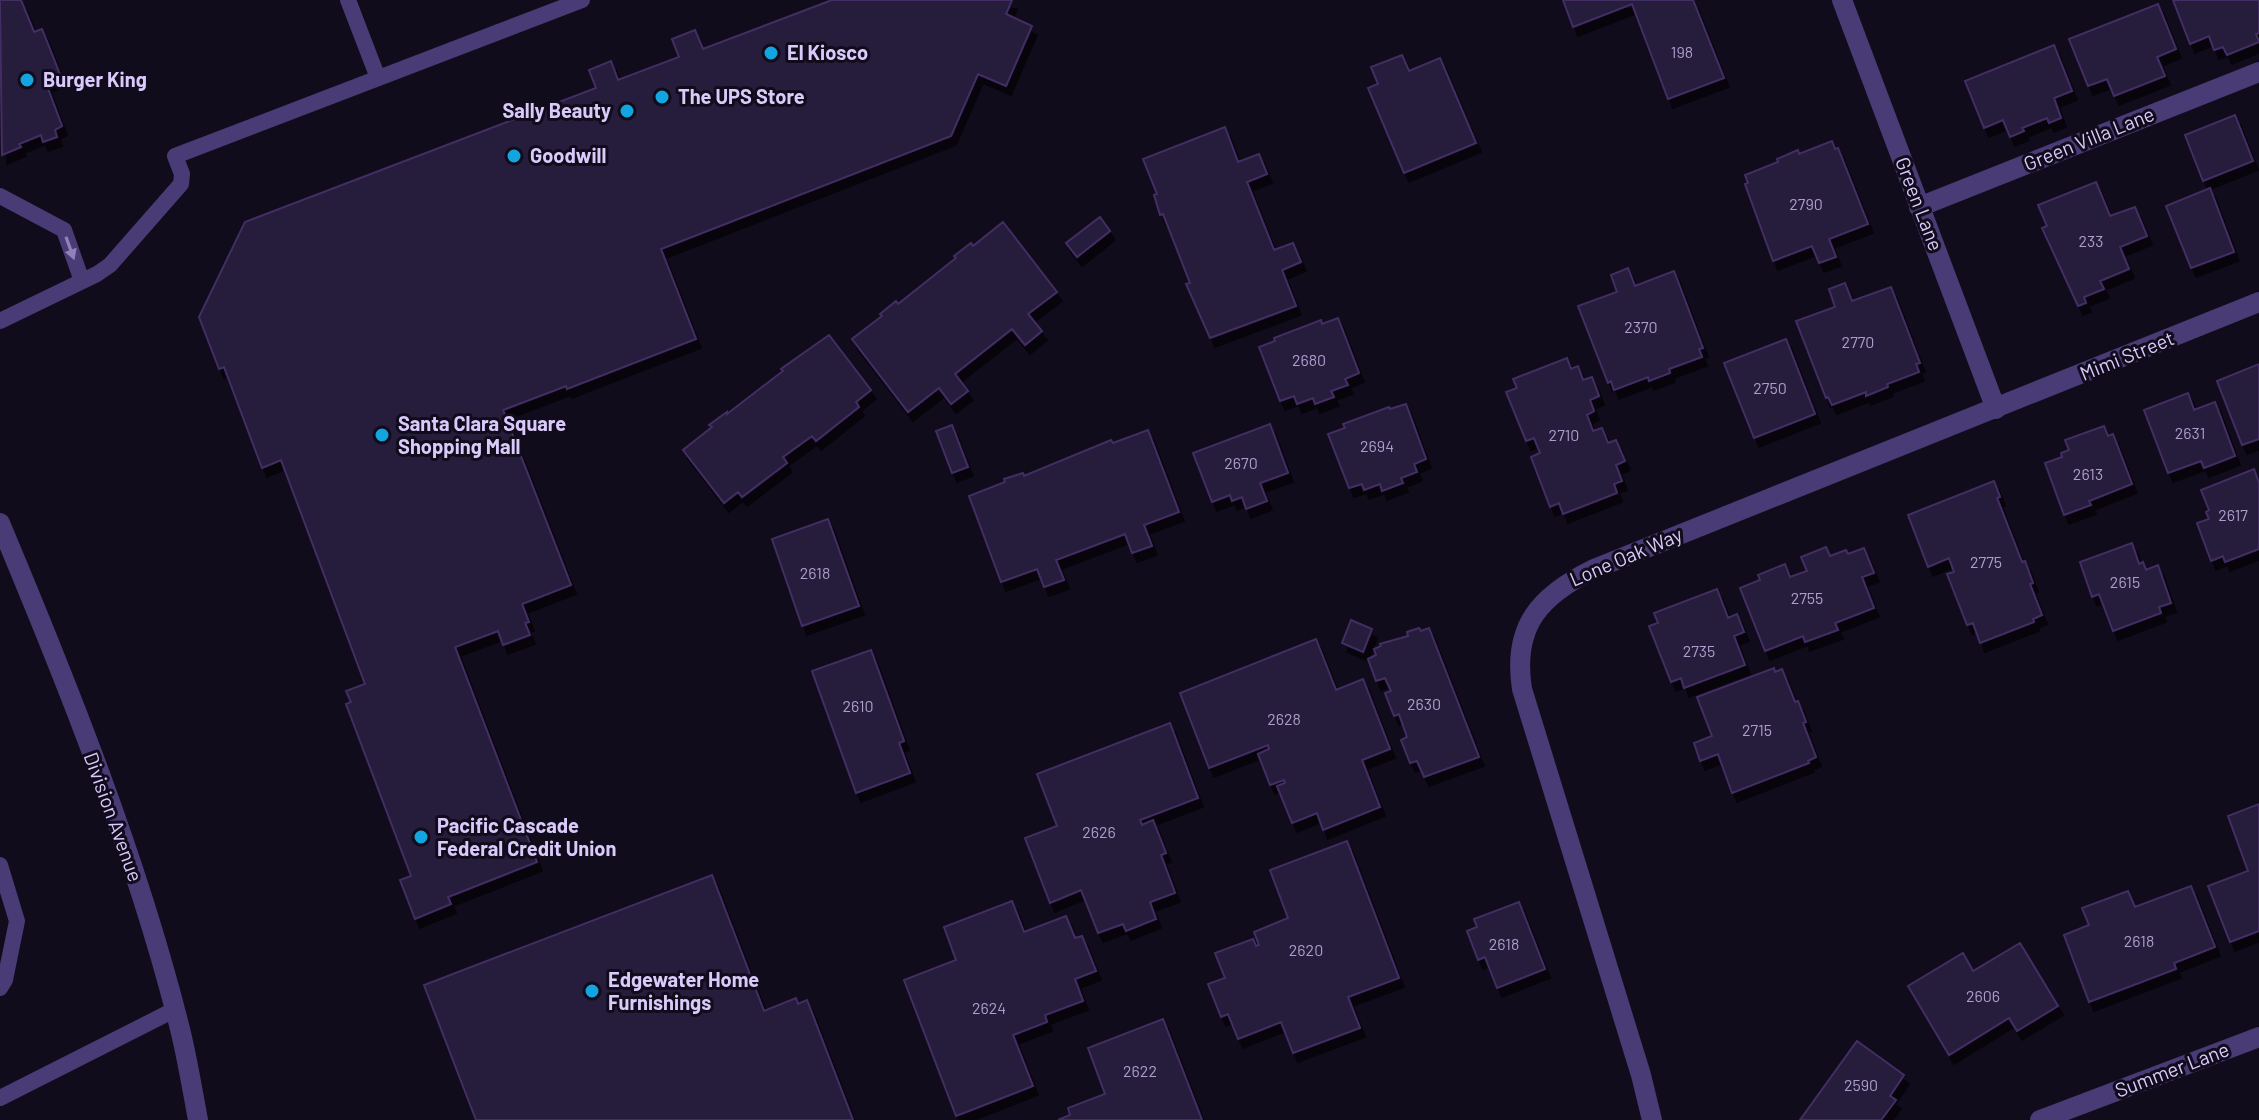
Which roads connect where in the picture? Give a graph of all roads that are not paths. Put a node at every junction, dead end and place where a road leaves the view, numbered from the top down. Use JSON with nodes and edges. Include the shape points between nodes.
{"nodes":[{"id":1,"x":348,"y":0,"type":"edge"},
{"id":2,"x":582,"y":0,"type":"edge"},
{"id":3,"x":1842,"y":0,"type":"edge"},
{"id":4,"x":2259,"y":72,"type":"edge"},
{"id":5,"x":378,"y":78,"type":"junction"},
{"id":6,"x":0,"y":196,"type":"edge"},
{"id":7,"x":1919,"y":207,"type":"junction"},
{"id":8,"x":82,"y":281,"type":"junction"},
{"id":9,"x":2259,"y":302,"type":"edge"},
{"id":10,"x":0,"y":321,"type":"edge"},
{"id":11,"x":1996,"y":409,"type":"junction"},
{"id":12,"x":0,"y":523,"type":"edge"},
{"id":13,"x":0,"y":865,"type":"edge"},
{"id":14,"x":0,"y":988,"type":"edge"},
{"id":15,"x":174,"y":1010,"type":"junction"},
{"id":16,"x":2259,"y":1037,"type":"edge"},
{"id":17,"x":0,"y":1098,"type":"edge"},
{"id":18,"x":198,"y":1120,"type":"edge"},
{"id":19,"x":1652,"y":1120,"type":"edge"},
{"id":20,"x":2040,"y":1120,"type":"edge"}],
"edges":[{"from":1,"to":5,"type":"lane"},
{"from":2,"to":5,"type":"lane"},
{"from":3,"to":7,"type":"street","name":"Green Lane"},
{"from":4,"to":7,"type":"street","name":"Green Villa Lane"},
{"from":5,"to":8,"type":"lane","via":[[175,156],[182,174],[178,189],[110,265]]},
{"from":6,"to":8,"type":"lane","one_way":true,"via":[[64,230]]},
{"from":7,"to":11,"type":"street","name":"Green Lane"},
{"from":8,"to":10,"type":"lane"},
{"from":9,"to":11,"type":"street","name":"Mimi Street"},
{"from":11,"to":19,"type":"street","name":"Lone Oak Way","via":[[1594,569],[1551,594],[1528,626],[1521,650],[1522,689]]},
{"from":12,"to":15,"type":"street","name":"Division Avenue","via":[[104,790]]},
{"from":13,"to":14,"type":"lane","via":[[17,921]]},
{"from":15,"to":17,"type":"lane"},
{"from":15,"to":18,"type":"street","name":"Division Avenue"},
{"from":16,"to":20,"type":"street","name":"Summer Lane"}]}
